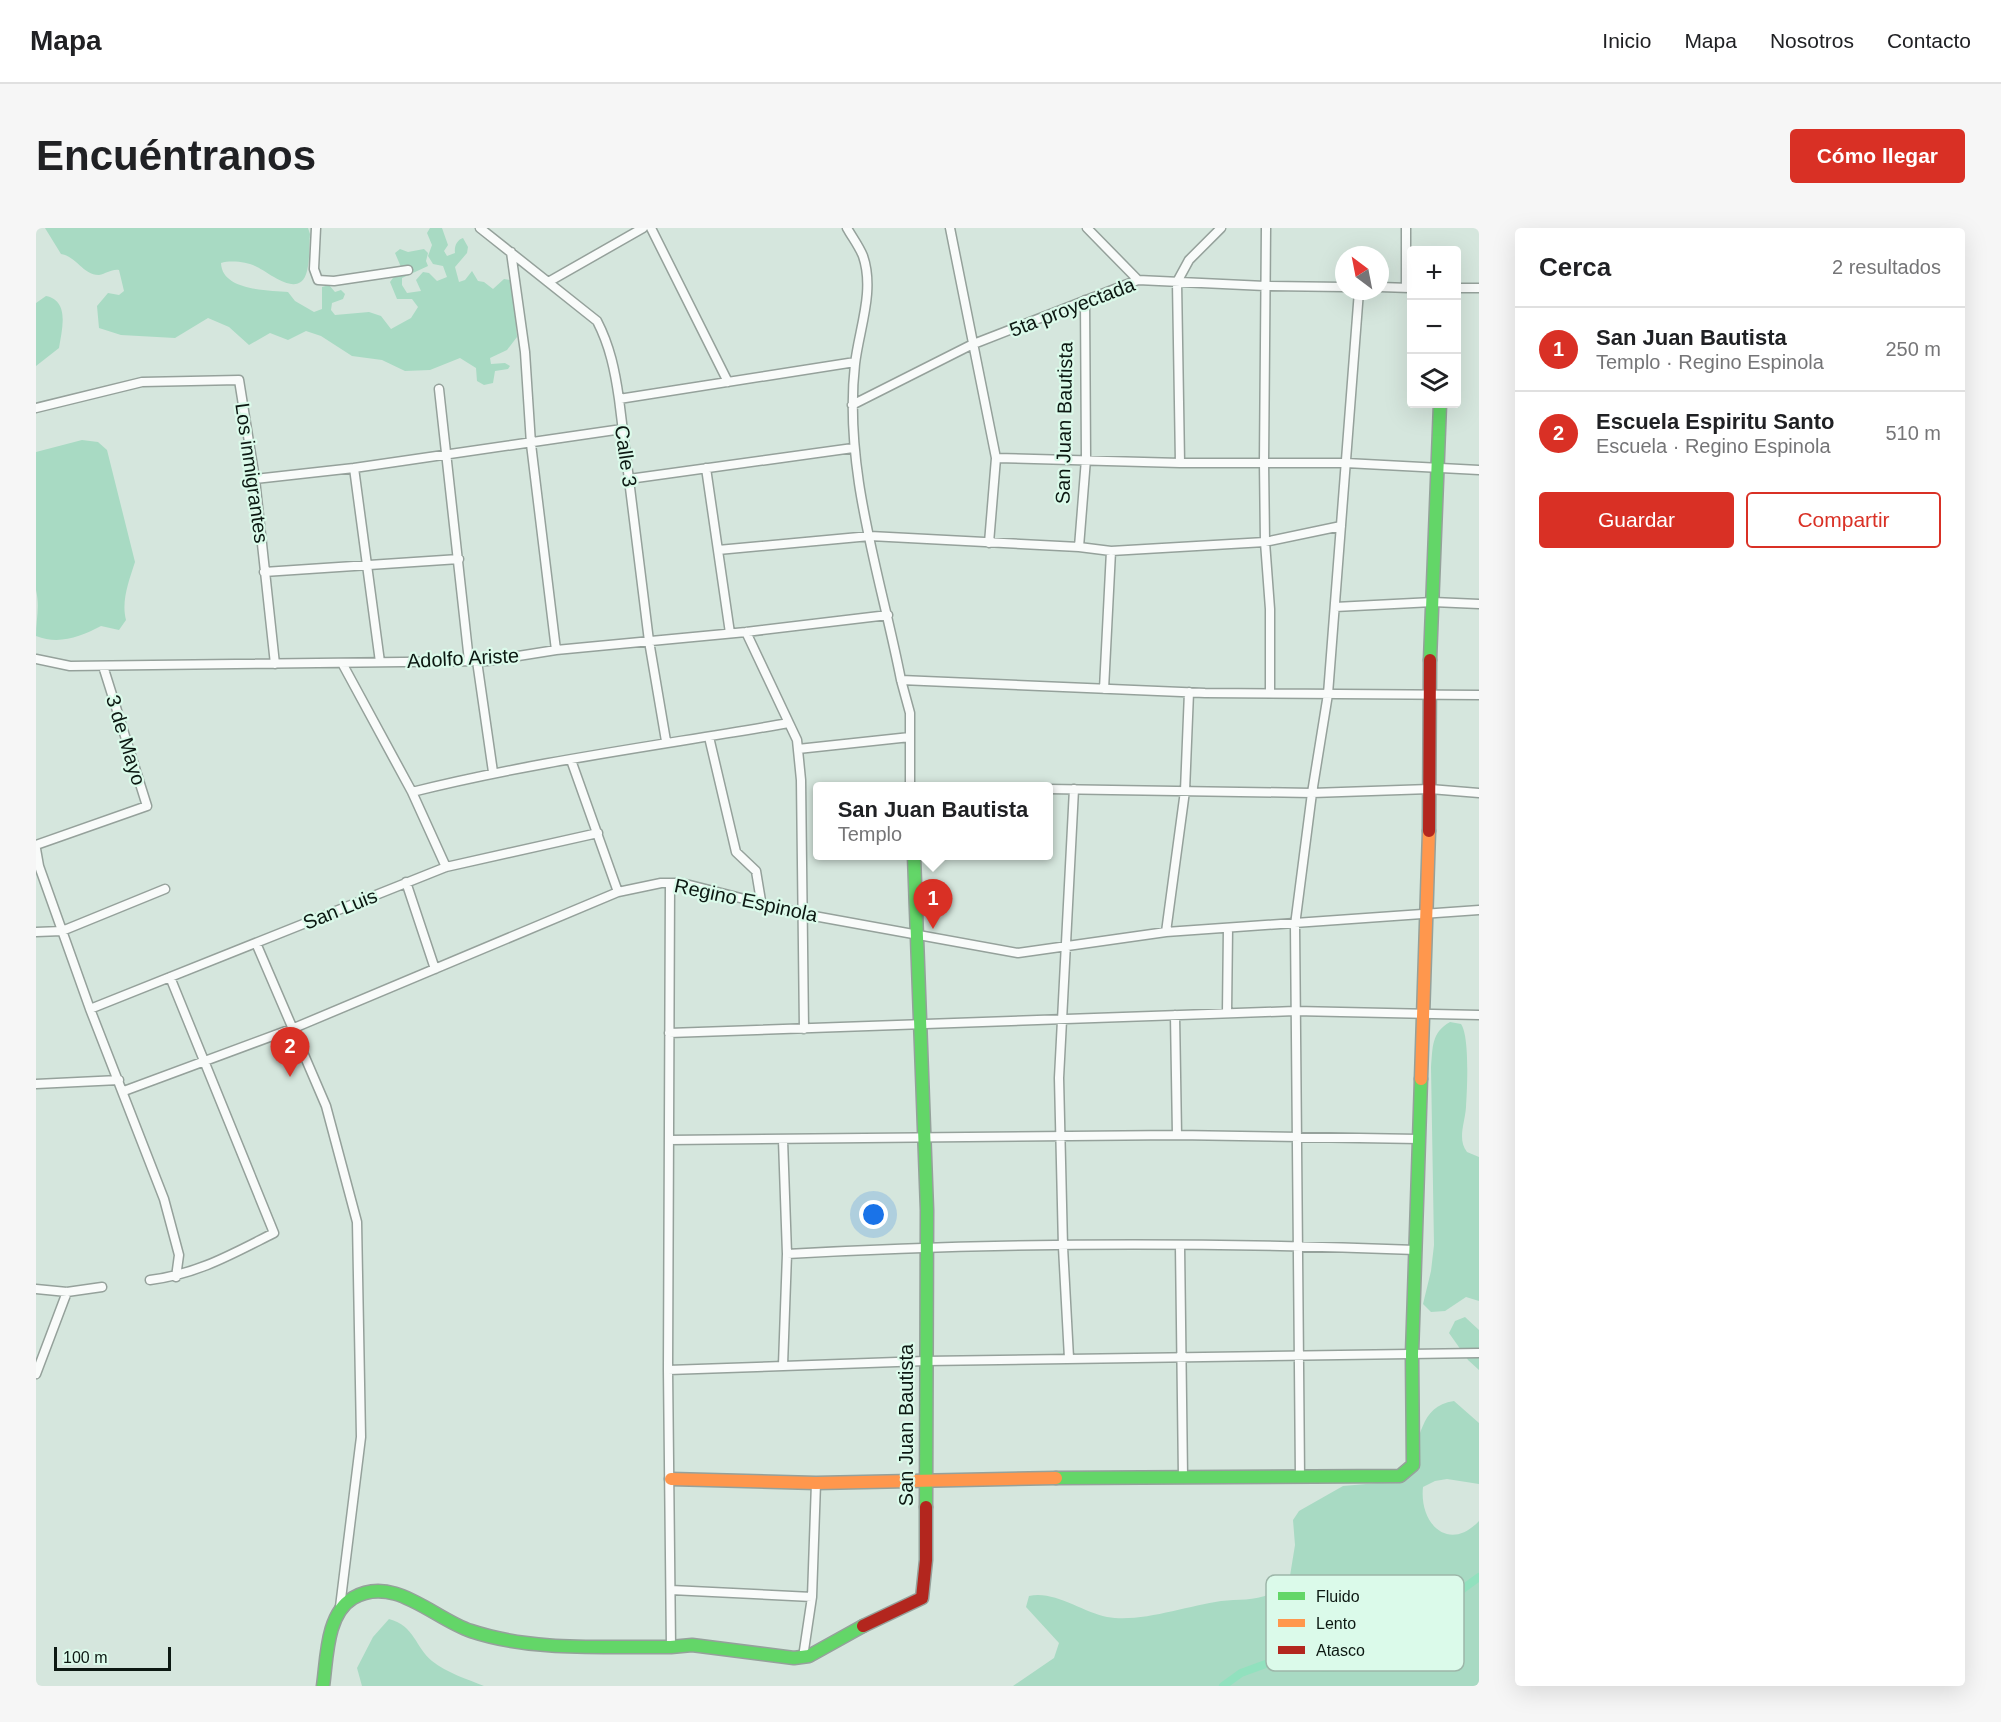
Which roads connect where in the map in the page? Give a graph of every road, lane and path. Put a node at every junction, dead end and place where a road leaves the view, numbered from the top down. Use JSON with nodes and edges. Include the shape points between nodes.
{"nodes":[{"id":1,"x":316,"y":228,"type":"edge"},
{"id":2,"x":480,"y":228,"type":"edge"},
{"id":3,"x":643,"y":228,"type":"edge"},
{"id":4,"x":651,"y":228,"type":"edge"},
{"id":5,"x":847,"y":228,"type":"edge"},
{"id":6,"x":950,"y":228,"type":"edge"},
{"id":7,"x":1087,"y":228,"type":"edge"},
{"id":8,"x":1221,"y":228,"type":"edge"},
{"id":9,"x":1266,"y":228,"type":"edge"},
{"id":10,"x":1406,"y":228,"type":"edge"},
{"id":11,"x":1407,"y":248,"type":"edge"},
{"id":12,"x":511,"y":252,"type":"junction"},
{"id":13,"x":408,"y":270,"type":"dead end"},
{"id":14,"x":1137,"y":280,"type":"junction"},
{"id":15,"x":550,"y":281,"type":"junction"},
{"id":16,"x":1176,"y":282,"type":"junction"},
{"id":17,"x":1265,"y":286,"type":"junction"},
{"id":18,"x":1335,"y":287,"type":"edge"},
{"id":19,"x":1389,"y":287,"type":"edge"},
{"id":20,"x":1407,"y":288,"type":"edge"},
{"id":21,"x":1461,"y":288,"type":"edge"},
{"id":22,"x":1479,"y":288,"type":"edge"},
{"id":23,"x":1085,"y":300,"type":"junction"},
{"id":24,"x":1358,"y":300,"type":"edge"},
{"id":25,"x":971,"y":345,"type":"junction"},
{"id":26,"x":855,"y":362,"type":"junction"},
{"id":27,"x":728,"y":382,"type":"junction"},
{"id":28,"x":439,"y":389,"type":"dead end"},
{"id":29,"x":619,"y":399,"type":"junction"},
{"id":30,"x":852,"y":405,"type":"junction"},
{"id":31,"x":36,"y":408,"type":"edge"},
{"id":32,"x":1440,"y":408,"type":"edge"},
{"id":33,"x":622,"y":429,"type":"junction"},
{"id":34,"x":531,"y":444,"type":"junction"},
{"id":35,"x":853,"y":448,"type":"junction"},
{"id":36,"x":446,"y":456,"type":"junction"},
{"id":37,"x":996,"y":458,"type":"junction"},
{"id":38,"x":1086,"y":459,"type":"junction"},
{"id":39,"x":1264,"y":462,"type":"junction"},
{"id":40,"x":1180,"y":463,"type":"junction"},
{"id":41,"x":1346,"y":463,"type":"junction"},
{"id":42,"x":1438,"y":466,"type":"junction"},
{"id":43,"x":354,"y":468,"type":"junction"},
{"id":44,"x":706,"y":468,"type":"junction"},
{"id":45,"x":1479,"y":470,"type":"edge"},
{"id":46,"x":255,"y":479,"type":"junction"},
{"id":47,"x":629,"y":479,"type":"junction"},
{"id":48,"x":1341,"y":526,"type":"junction"},
{"id":49,"x":870,"y":536,"type":"junction"},
{"id":50,"x":1265,"y":542,"type":"junction"},
{"id":51,"x":989,"y":543,"type":"junction"},
{"id":52,"x":1079,"y":547,"type":"junction"},
{"id":53,"x":718,"y":550,"type":"junction"},
{"id":54,"x":1112,"y":551,"type":"junction"},
{"id":55,"x":459,"y":559,"type":"junction"},
{"id":56,"x":366,"y":564,"type":"junction"},
{"id":57,"x":264,"y":572,"type":"junction"},
{"id":58,"x":1432,"y":602,"type":"junction"},
{"id":59,"x":1479,"y":604,"type":"edge"},
{"id":60,"x":1335,"y":607,"type":"junction"},
{"id":61,"x":888,"y":615,"type":"junction"},
{"id":62,"x":746,"y":632,"type":"junction"},
{"id":63,"x":730,"y":633,"type":"junction"},
{"id":64,"x":649,"y":641,"type":"junction"},
{"id":65,"x":556,"y":650,"type":"junction"},
{"id":66,"x":36,"y":658,"type":"edge"},
{"id":67,"x":473,"y":661,"type":"junction"},
{"id":68,"x":380,"y":662,"type":"junction"},
{"id":69,"x":342,"y":663,"type":"junction"},
{"id":70,"x":275,"y":664,"type":"junction"},
{"id":71,"x":103,"y":666,"type":"junction"},
{"id":72,"x":901,"y":680,"type":"junction"},
{"id":73,"x":1104,"y":689,"type":"junction"},
{"id":74,"x":1190,"y":692,"type":"junction"},
{"id":75,"x":1270,"y":693,"type":"junction"},
{"id":76,"x":1328,"y":694,"type":"junction"},
{"id":77,"x":1429,"y":695,"type":"junction"},
{"id":78,"x":1479,"y":695,"type":"edge"},
{"id":79,"x":789,"y":723,"type":"junction"},
{"id":80,"x":709,"y":737,"type":"junction"},
{"id":81,"x":910,"y":737,"type":"junction"},
{"id":82,"x":666,"y":741,"type":"junction"},
{"id":83,"x":798,"y":748,"type":"junction"},
{"id":84,"x":571,"y":760,"type":"junction"},
{"id":85,"x":493,"y":772,"type":"junction"},
{"id":86,"x":910,"y":782,"type":"edge"},
{"id":87,"x":1053,"y":789,"type":"edge"},
{"id":88,"x":1074,"y":789,"type":"junction"},
{"id":89,"x":1430,"y":789,"type":"junction"},
{"id":90,"x":1185,"y":791,"type":"junction"},
{"id":91,"x":412,"y":792,"type":"junction"},
{"id":92,"x":1312,"y":793,"type":"junction"},
{"id":93,"x":1479,"y":793,"type":"edge"},
{"id":94,"x":598,"y":832,"type":"junction"},
{"id":95,"x":36,"y":847,"type":"edge"},
{"id":96,"x":914,"y":860,"type":"edge"},
{"id":97,"x":446,"y":867,"type":"junction"},
{"id":98,"x":406,"y":882,"type":"junction"},
{"id":99,"x":670,"y":883,"type":"junction"},
{"id":100,"x":165,"y":889,"type":"dead end"},
{"id":101,"x":618,"y":892,"type":"junction"},
{"id":102,"x":761,"y":901,"type":"junction"},
{"id":103,"x":1479,"y":910,"type":"edge"},
{"id":104,"x":803,"y":914,"type":"junction"},
{"id":105,"x":1426,"y":915,"type":"junction"},
{"id":106,"x":1295,"y":925,"type":"junction"},
{"id":107,"x":1228,"y":928,"type":"junction"},
{"id":108,"x":62,"y":931,"type":"junction"},
{"id":109,"x":36,"y":932,"type":"edge"},
{"id":110,"x":1166,"y":932,"type":"junction"},
{"id":111,"x":918,"y":935,"type":"junction"},
{"id":112,"x":256,"y":943,"type":"junction"},
{"id":113,"x":1064,"y":948,"type":"junction"},
{"id":114,"x":435,"y":969,"type":"junction"},
{"id":115,"x":170,"y":977,"type":"junction"},
{"id":116,"x":90,"y":1009,"type":"junction"},
{"id":117,"x":1295,"y":1011,"type":"junction"},
{"id":118,"x":1227,"y":1013,"type":"junction"},
{"id":119,"x":1423,"y":1013,"type":"junction"},
{"id":120,"x":1175,"y":1015,"type":"junction"},
{"id":121,"x":1479,"y":1015,"type":"edge"},
{"id":122,"x":1060,"y":1019,"type":"junction"},
{"id":123,"x":921,"y":1022,"type":"junction"},
{"id":124,"x":294,"y":1028,"type":"junction"},
{"id":125,"x":804,"y":1029,"type":"junction"},
{"id":126,"x":669,"y":1033,"type":"junction"},
{"id":127,"x":204,"y":1061,"type":"junction"},
{"id":128,"x":119,"y":1080,"type":"junction"},
{"id":129,"x":36,"y":1084,"type":"edge"},
{"id":130,"x":124,"y":1091,"type":"junction"},
{"id":131,"x":1177,"y":1135,"type":"junction"},
{"id":132,"x":925,"y":1137,"type":"junction"},
{"id":133,"x":1060,"y":1137,"type":"junction"},
{"id":134,"x":1296,"y":1137,"type":"junction"},
{"id":135,"x":1419,"y":1139,"type":"junction"},
{"id":136,"x":669,"y":1140,"type":"junction"},
{"id":137,"x":783,"y":1140,"type":"junction"},
{"id":138,"x":1296,"y":1245,"type":"junction"},
{"id":139,"x":926,"y":1246,"type":"junction"},
{"id":140,"x":1180,"y":1246,"type":"junction"},
{"id":141,"x":1062,"y":1247,"type":"junction"},
{"id":142,"x":1416,"y":1250,"type":"junction"},
{"id":143,"x":787,"y":1254,"type":"junction"},
{"id":144,"x":176,"y":1277,"type":"junction"},
{"id":145,"x":150,"y":1280,"type":"dead end"},
{"id":146,"x":102,"y":1287,"type":"dead end"},
{"id":147,"x":36,"y":1289,"type":"edge"},
{"id":148,"x":67,"y":1292,"type":"junction"},
{"id":149,"x":1479,"y":1353,"type":"edge"},
{"id":150,"x":1297,"y":1354,"type":"junction"},
{"id":151,"x":1412,"y":1354,"type":"junction"},
{"id":152,"x":1181,"y":1356,"type":"junction"},
{"id":153,"x":1069,"y":1358,"type":"junction"},
{"id":154,"x":925,"y":1361,"type":"junction"},
{"id":155,"x":783,"y":1365,"type":"junction"},
{"id":156,"x":668,"y":1370,"type":"junction"},
{"id":157,"x":36,"y":1374,"type":"edge"},
{"id":158,"x":1183,"y":1477,"type":"junction"},
{"id":159,"x":1300,"y":1477,"type":"junction"},
{"id":160,"x":671,"y":1479,"type":"junction"},
{"id":161,"x":925,"y":1482,"type":"junction"},
{"id":162,"x":816,"y":1483,"type":"junction"},
{"id":163,"x":671,"y":1590,"type":"junction"},
{"id":164,"x":812,"y":1597,"type":"junction"},
{"id":165,"x":340,"y":1607,"type":"junction"},
{"id":166,"x":672,"y":1647,"type":"junction"},
{"id":167,"x":803,"y":1657,"type":"junction"},
{"id":168,"x":323,"y":1686,"type":"edge"}],
"edges":[{"from":1,"to":13,"type":"street","via":[[314,269],[318,280]]},
{"from":2,"to":12,"type":"street","name":"Calle 3"},
{"from":3,"to":15,"type":"street"},
{"from":4,"to":27,"type":"street"},
{"from":5,"to":26,"type":"street","via":[[862,254],[868,278]]},
{"from":6,"to":25,"type":"street"},
{"from":7,"to":14,"type":"street"},
{"from":8,"to":16,"type":"street","via":[[1190,260]]},
{"from":9,"to":17,"type":"street"},
{"from":10,"to":11,"type":"street"},
{"from":12,"to":15,"type":"street","name":"Calle 3"},
{"from":12,"to":34,"type":"street","via":[[525,351]]},
{"from":14,"to":16,"type":"street","name":"5ta proyectada"},
{"from":14,"to":23,"type":"street","name":"5ta proyectada"},
{"from":15,"to":29,"type":"street","name":"Calle 3","via":[[597,321],[614,364]]},
{"from":16,"to":17,"type":"street","name":"5ta proyectada"},
{"from":16,"to":40,"type":"street"},
{"from":17,"to":18,"type":"street","name":"5ta proyectada"},
{"from":17,"to":39,"type":"street"},
{"from":19,"to":20,"type":"street"},
{"from":21,"to":22,"type":"street"},
{"from":23,"to":25,"type":"street","name":"5ta proyectada"},
{"from":23,"to":38,"type":"street","name":"San Juan Bautista"},
{"from":24,"to":41,"type":"street"},
{"from":25,"to":30,"type":"street","name":"5ta proyectada"},
{"from":25,"to":37,"type":"street"},
{"from":26,"to":27,"type":"street"},
{"from":26,"to":30,"type":"street"},
{"from":27,"to":29,"type":"street"},
{"from":28,"to":36,"type":"street"},
{"from":29,"to":33,"type":"street","name":"Calle 3"},
{"from":30,"to":35,"type":"street"},
{"from":31,"to":46,"type":"street","name":"Los inmigrantes","via":[[142,382],[239,380]]},
{"from":32,"to":42,"type":"street"},
{"from":33,"to":34,"type":"street"},
{"from":33,"to":47,"type":"street","name":"Calle 3"},
{"from":34,"to":36,"type":"street"},
{"from":34,"to":65,"type":"street"},
{"from":35,"to":44,"type":"street"},
{"from":35,"to":49,"type":"street"},
{"from":36,"to":43,"type":"street"},
{"from":36,"to":55,"type":"street"},
{"from":37,"to":38,"type":"street"},
{"from":37,"to":51,"type":"street"},
{"from":38,"to":40,"type":"street"},
{"from":38,"to":52,"type":"street","name":"San Juan Bautista"},
{"from":39,"to":40,"type":"street"},
{"from":39,"to":41,"type":"street"},
{"from":39,"to":50,"type":"street"},
{"from":41,"to":42,"type":"street"},
{"from":41,"to":48,"type":"street"},
{"from":42,"to":45,"type":"street"},
{"from":42,"to":58,"type":"street"},
{"from":43,"to":46,"type":"street"},
{"from":43,"to":56,"type":"street"},
{"from":44,"to":47,"type":"street"},
{"from":44,"to":53,"type":"street"},
{"from":46,"to":57,"type":"street","name":"Los inmigrantes"},
{"from":47,"to":64,"type":"street","name":"Calle 3"},
{"from":48,"to":50,"type":"street"},
{"from":48,"to":60,"type":"street"},
{"from":49,"to":51,"type":"street"},
{"from":49,"to":53,"type":"street"},
{"from":49,"to":61,"type":"street"},
{"from":50,"to":54,"type":"street"},
{"from":50,"to":75,"type":"street"},
{"from":51,"to":52,"type":"street"},
{"from":52,"to":54,"type":"street"},
{"from":53,"to":63,"type":"street"},
{"from":54,"to":73,"type":"street"},
{"from":55,"to":56,"type":"street"},
{"from":55,"to":67,"type":"street"},
{"from":56,"to":57,"type":"street"},
{"from":56,"to":68,"type":"street"},
{"from":57,"to":70,"type":"street","name":"Los inmigrantes"},
{"from":58,"to":59,"type":"street"},
{"from":58,"to":60,"type":"street"},
{"from":58,"to":77,"type":"street"},
{"from":60,"to":76,"type":"street"},
{"from":61,"to":62,"type":"street","name":"Adolfo Ariste"},
{"from":61,"to":72,"type":"street"},
{"from":62,"to":63,"type":"street","name":"Adolfo Ariste"},
{"from":62,"to":79,"type":"street"},
{"from":63,"to":64,"type":"street","name":"Adolfo Ariste"},
{"from":64,"to":65,"type":"street","name":"Adolfo Ariste"},
{"from":64,"to":82,"type":"street","name":"Calle 3"},
{"from":65,"to":67,"type":"street","name":"Adolfo Ariste"},
{"from":66,"to":71,"type":"street","name":"Adolfo Ariste","via":[[70,666]]},
{"from":67,"to":68,"type":"street","name":"Adolfo Ariste"},
{"from":67,"to":85,"type":"street"},
{"from":68,"to":69,"type":"street","name":"Adolfo Ariste"},
{"from":69,"to":70,"type":"street","name":"Adolfo Ariste"},
{"from":69,"to":91,"type":"street"},
{"from":70,"to":71,"type":"street","name":"Adolfo Ariste"},
{"from":71,"to":95,"type":"street","name":"3 de Mayo","via":[[147,806]]},
{"from":72,"to":73,"type":"street"},
{"from":72,"to":81,"type":"street","via":[[910,713]]},
{"from":73,"to":74,"type":"street"},
{"from":74,"to":75,"type":"street"},
{"from":74,"to":90,"type":"street"},
{"from":75,"to":76,"type":"street"},
{"from":76,"to":77,"type":"street"},
{"from":76,"to":92,"type":"street"},
{"from":77,"to":78,"type":"street"},
{"from":77,"to":89,"type":"street"},
{"from":79,"to":80,"type":"street"},
{"from":79,"to":83,"type":"street"},
{"from":80,"to":82,"type":"street"},
{"from":80,"to":102,"type":"street","via":[[736,852],[756,871]]},
{"from":81,"to":83,"type":"street"},
{"from":81,"to":86,"type":"street"},
{"from":82,"to":84,"type":"street"},
{"from":83,"to":104,"type":"street"},
{"from":84,"to":85,"type":"street"},
{"from":84,"to":94,"type":"street"},
{"from":85,"to":91,"type":"street"},
{"from":87,"to":88,"type":"street"},
{"from":88,"to":90,"type":"street"},
{"from":88,"to":113,"type":"street"},
{"from":89,"to":92,"type":"street"},
{"from":89,"to":93,"type":"street"},
{"from":89,"to":105,"type":"street"},
{"from":90,"to":92,"type":"street"},
{"from":90,"to":110,"type":"street"},
{"from":91,"to":97,"type":"street"},
{"from":92,"to":106,"type":"street"},
{"from":94,"to":97,"type":"street","name":"San Luis"},
{"from":94,"to":101,"type":"street"},
{"from":95,"to":108,"type":"street"},
{"from":96,"to":111,"type":"street","name":"San Juan Bautista"},
{"from":97,"to":98,"type":"street","name":"San Luis"},
{"from":98,"to":112,"type":"street","name":"San Luis"},
{"from":98,"to":114,"type":"street"},
{"from":99,"to":101,"type":"street","name":"Regino Espinola"},
{"from":99,"to":102,"type":"street","name":"Regino Espinola"},
{"from":99,"to":126,"type":"street"},
{"from":100,"to":108,"type":"street"},
{"from":101,"to":114,"type":"street","name":"Regino Espinola"},
{"from":102,"to":104,"type":"street","name":"Regino Espinola"},
{"from":103,"to":105,"type":"street","name":"Regino Espinola"},
{"from":104,"to":111,"type":"street","name":"Regino Espinola"},
{"from":104,"to":125,"type":"street"},
{"from":105,"to":106,"type":"street","name":"Regino Espinola"},
{"from":105,"to":119,"type":"street"},
{"from":106,"to":107,"type":"street","name":"Regino Espinola"},
{"from":106,"to":117,"type":"street"},
{"from":107,"to":110,"type":"street","name":"Regino Espinola"},
{"from":107,"to":118,"type":"street"},
{"from":108,"to":109,"type":"street"},
{"from":108,"to":116,"type":"street"},
{"from":110,"to":113,"type":"street","name":"Regino Espinola"},
{"from":111,"to":113,"type":"street","name":"Regino Espinola","via":[[1018,953]]},
{"from":111,"to":123,"type":"street","name":"San Juan Bautista"},
{"from":112,"to":115,"type":"street","name":"San Luis"},
{"from":112,"to":124,"type":"street"},
{"from":113,"to":122,"type":"street"},
{"from":114,"to":124,"type":"street","name":"Regino Espinola"},
{"from":115,"to":116,"type":"street","name":"San Luis"},
{"from":115,"to":127,"type":"street"},
{"from":116,"to":128,"type":"street"},
{"from":117,"to":118,"type":"street"},
{"from":117,"to":119,"type":"street"},
{"from":117,"to":134,"type":"street"},
{"from":118,"to":120,"type":"street"},
{"from":119,"to":121,"type":"street"},
{"from":119,"to":135,"type":"street"},
{"from":120,"to":122,"type":"street"},
{"from":120,"to":131,"type":"street"},
{"from":122,"to":123,"type":"street"},
{"from":122,"to":133,"type":"street"},
{"from":123,"to":125,"type":"street"},
{"from":123,"to":132,"type":"street","name":"San Juan Bautista"},
{"from":124,"to":127,"type":"street","name":"Regino Espinola"},
{"from":124,"to":165,"type":"street","via":[[326,1106],[357,1222],[361,1437]]},
{"from":125,"to":126,"type":"street"},
{"from":126,"to":136,"type":"street"},
{"from":127,"to":130,"type":"street","name":"Regino Espinola"},
{"from":127,"to":144,"type":"street","via":[[274,1233],[201,1270]]},
{"from":128,"to":129,"type":"street"},
{"from":128,"to":130,"type":"street"},
{"from":130,"to":144,"type":"street","via":[[180,1255]]},
{"from":131,"to":133,"type":"street"},
{"from":131,"to":134,"type":"street"},
{"from":132,"to":133,"type":"street"},
{"from":132,"to":137,"type":"street"},
{"from":132,"to":139,"type":"street","name":"San Juan Bautista"},
{"from":133,"to":141,"type":"street"},
{"from":134,"to":135,"type":"street"},
{"from":134,"to":138,"type":"street"},
{"from":135,"to":142,"type":"street"},
{"from":136,"to":137,"type":"street"},
{"from":136,"to":156,"type":"street"},
{"from":137,"to":143,"type":"street"},
{"from":138,"to":140,"type":"street"},
{"from":138,"to":142,"type":"street"},
{"from":138,"to":150,"type":"street"},
{"from":139,"to":141,"type":"street"},
{"from":139,"to":143,"type":"street"},
{"from":139,"to":154,"type":"street","name":"San Juan Bautista"},
{"from":140,"to":141,"type":"street"},
{"from":140,"to":152,"type":"street"},
{"from":141,"to":153,"type":"street"},
{"from":142,"to":151,"type":"street"},
{"from":143,"to":155,"type":"street"},
{"from":144,"to":145,"type":"street"},
{"from":146,"to":148,"type":"street"},
{"from":147,"to":148,"type":"street"},
{"from":148,"to":157,"type":"street"},
{"from":149,"to":151,"type":"street"},
{"from":150,"to":151,"type":"street"},
{"from":150,"to":152,"type":"street"},
{"from":150,"to":159,"type":"street"},
{"from":151,"to":159,"type":"street","via":[[1413,1465],[1400,1476]]},
{"from":152,"to":153,"type":"street"},
{"from":152,"to":158,"type":"street"},
{"from":153,"to":154,"type":"street"},
{"from":154,"to":155,"type":"street"},
{"from":154,"to":161,"type":"street","name":"San Juan Bautista"},
{"from":155,"to":156,"type":"street"},
{"from":156,"to":160,"type":"street"},
{"from":158,"to":159,"type":"street"},
{"from":158,"to":161,"type":"street"},
{"from":160,"to":162,"type":"street"},
{"from":160,"to":163,"type":"street"},
{"from":161,"to":162,"type":"street"},
{"from":161,"to":167,"type":"street","name":"San Juan Bautista","via":[[926,1560],[922,1598]]},
{"from":162,"to":164,"type":"street"},
{"from":163,"to":164,"type":"street"},
{"from":163,"to":166,"type":"street"},
{"from":164,"to":167,"type":"street"},
{"from":165,"to":166,"type":"street","via":[[368,1593],[391,1592],[452,1623],[500,1639],[534,1644]]},
{"from":165,"to":168,"type":"street"},
{"from":166,"to":167,"type":"street","via":[[692,1645]]}]}
